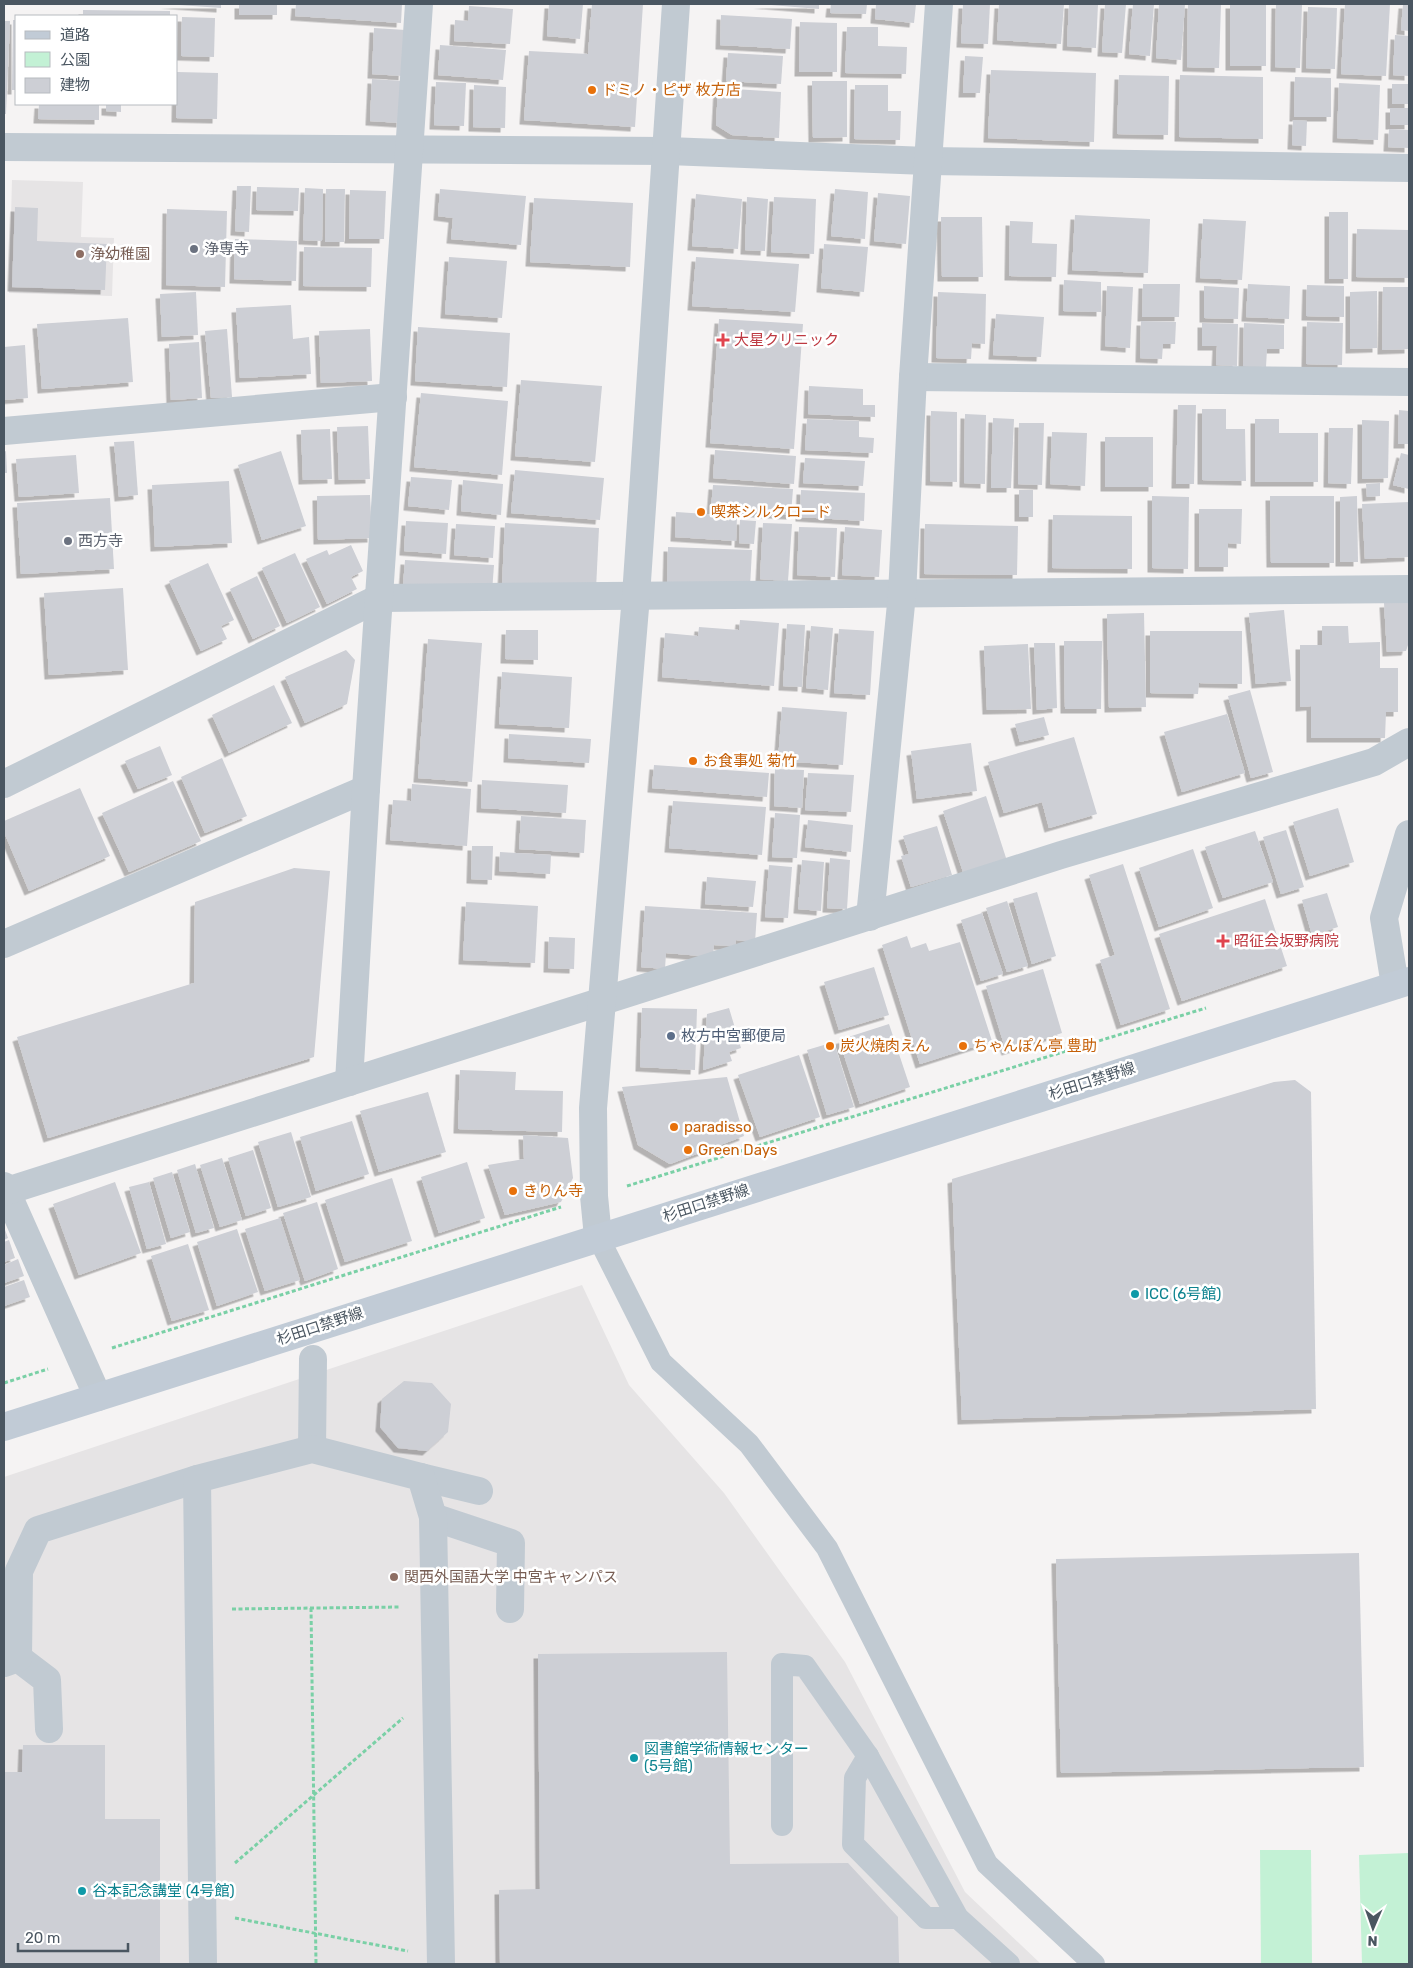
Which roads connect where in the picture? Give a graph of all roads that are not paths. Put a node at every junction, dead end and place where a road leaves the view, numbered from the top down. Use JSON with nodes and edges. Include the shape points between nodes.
{"nodes":[{"id":1,"x":419,"y":4,"type":"edge"},
{"id":2,"x":676,"y":4,"type":"edge"},
{"id":3,"x":939,"y":4,"type":"edge"},
{"id":4,"x":4,"y":147,"type":"edge"},
{"id":5,"x":410,"y":150,"type":"junction"},
{"id":6,"x":668,"y":150,"type":"junction"},
{"id":7,"x":927,"y":161,"type":"junction"},
{"id":8,"x":1409,"y":168,"type":"edge"},
{"id":9,"x":913,"y":377,"type":"junction"},
{"id":10,"x":1409,"y":382,"type":"edge"},
{"id":11,"x":393,"y":397,"type":"junction"},
{"id":12,"x":4,"y":431,"type":"edge"},
{"id":13,"x":1409,"y":589,"type":"edge"},
{"id":14,"x":902,"y":594,"type":"junction"},
{"id":15,"x":636,"y":596,"type":"junction"},
{"id":16,"x":379,"y":598,"type":"junction"},
{"id":17,"x":1409,"y":742,"type":"edge"},
{"id":18,"x":4,"y":784,"type":"edge"},
{"id":19,"x":366,"y":789,"type":"junction"},
{"id":20,"x":1409,"y":834,"type":"edge"},
{"id":21,"x":870,"y":917,"type":"junction"},
{"id":22,"x":4,"y":944,"type":"edge"},
{"id":23,"x":1402,"y":983,"type":"edge"},
{"id":24,"x":601,"y":1002,"type":"junction"},
{"id":25,"x":349,"y":1082,"type":"junction"},
{"id":26,"x":4,"y":1190,"type":"edge"},
{"id":27,"x":598,"y":1237,"type":"junction"},
{"id":28,"x":313,"y":1359,"type":"dead end"},
{"id":29,"x":98,"y":1397,"type":"junction"},
{"id":30,"x":4,"y":1427,"type":"edge"},
{"id":31,"x":312,"y":1449,"type":"junction"},
{"id":32,"x":421,"y":1477,"type":"junction"},
{"id":33,"x":198,"y":1479,"type":"junction"},
{"id":34,"x":480,"y":1491,"type":"dead end"},
{"id":35,"x":432,"y":1517,"type":"junction"},
{"id":36,"x":510,"y":1609,"type":"dead end"},
{"id":37,"x":11,"y":1661,"type":"edge"},
{"id":38,"x":49,"y":1729,"type":"dead end"},
{"id":39,"x":868,"y":1756,"type":"junction"},
{"id":40,"x":782,"y":1825,"type":"dead end"},
{"id":41,"x":958,"y":1918,"type":"junction"},
{"id":42,"x":440,"y":1961,"type":"edge"},
{"id":43,"x":203,"y":1964,"type":"edge"},
{"id":44,"x":1009,"y":1964,"type":"edge"},
{"id":45,"x":1094,"y":1964,"type":"edge"}],
"edges":[{"from":1,"to":5,"type":"street"},
{"from":2,"to":6,"type":"street"},
{"from":3,"to":7,"type":"street"},
{"from":4,"to":5,"type":"street"},
{"from":5,"to":6,"type":"street"},
{"from":5,"to":11,"type":"street"},
{"from":6,"to":7,"type":"street"},
{"from":6,"to":15,"type":"street"},
{"from":7,"to":8,"type":"street"},
{"from":7,"to":9,"type":"street"},
{"from":9,"to":10,"type":"street"},
{"from":9,"to":14,"type":"street"},
{"from":11,"to":12,"type":"street"},
{"from":11,"to":16,"type":"street"},
{"from":13,"to":14,"type":"street"},
{"from":14,"to":15,"type":"street"},
{"from":14,"to":21,"type":"street"},
{"from":15,"to":16,"type":"street"},
{"from":15,"to":24,"type":"street"},
{"from":16,"to":18,"type":"street"},
{"from":16,"to":19,"type":"street"},
{"from":17,"to":21,"type":"street","via":[[1374,762],[1061,855]]},
{"from":19,"to":22,"type":"street"},
{"from":19,"to":25,"type":"street"},
{"from":20,"to":23,"type":"street","via":[[1384,918]]},
{"from":21,"to":24,"type":"street"},
{"from":23,"to":27,"type":"main road","name":"杉田口禁野線"},
{"from":24,"to":25,"type":"street"},
{"from":24,"to":27,"type":"street","via":[[593,1108]]},
{"from":25,"to":26,"type":"street"},
{"from":26,"to":29,"type":"street"},
{"from":27,"to":29,"type":"main road","name":"杉田口禁野線"},
{"from":27,"to":45,"type":"lane","via":[[661,1362],[749,1444],[827,1548],[987,1864]]},
{"from":28,"to":31,"type":"street"},
{"from":29,"to":30,"type":"main road","name":"杉田口禁野線"},
{"from":31,"to":32,"type":"street"},
{"from":31,"to":33,"type":"street"},
{"from":32,"to":34,"type":"street"},
{"from":32,"to":35,"type":"street"},
{"from":33,"to":37,"type":"street","via":[[38,1530],[19,1571]]},
{"from":33,"to":43,"type":"street"},
{"from":35,"to":36,"type":"street","via":[[510,1543]]},
{"from":35,"to":42,"type":"street"},
{"from":37,"to":38,"type":"street","via":[[47,1680]]},
{"from":39,"to":40,"type":"lane","via":[[805,1666],[782,1664]]},
{"from":39,"to":41,"type":"lane"},
{"from":39,"to":41,"type":"lane","via":[[855,1778],[853,1844],[926,1918]]},
{"from":41,"to":44,"type":"lane"}]}
